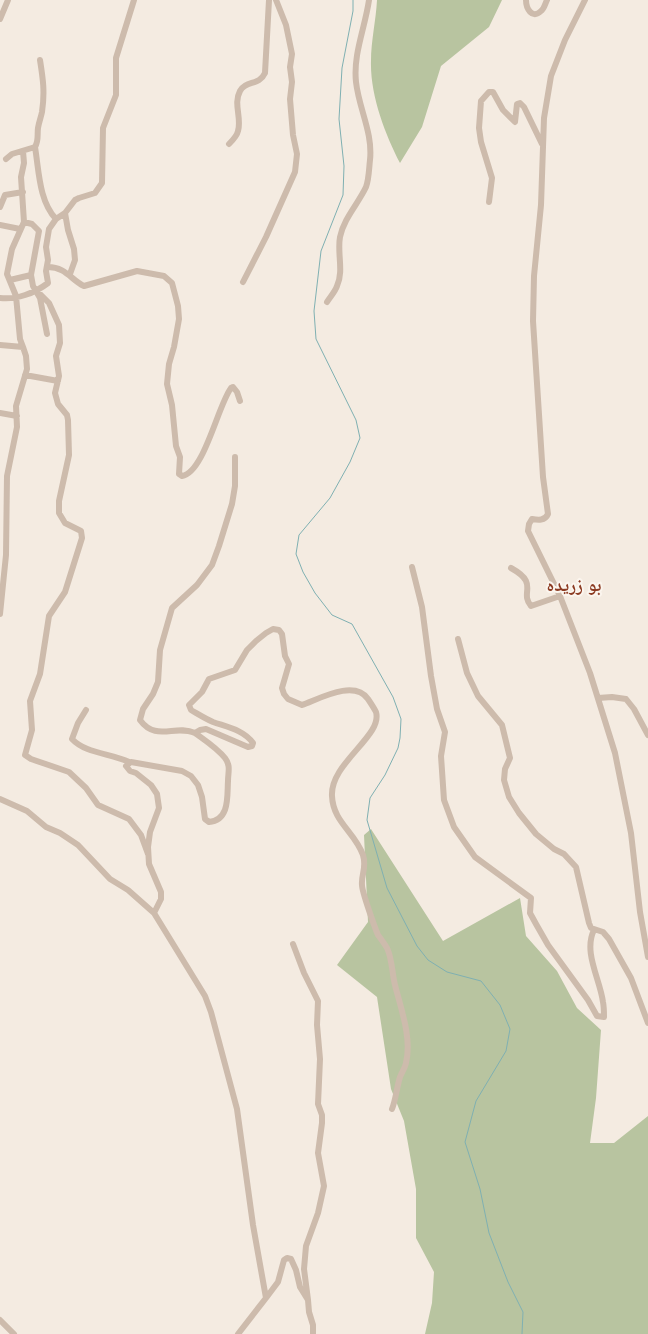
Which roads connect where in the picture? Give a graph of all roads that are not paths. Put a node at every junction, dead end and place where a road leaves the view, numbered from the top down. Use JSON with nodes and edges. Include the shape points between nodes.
{"nodes":[{"id":1,"x":8,"y":0,"type":"edge"},
{"id":2,"x":134,"y":0,"type":"edge"},
{"id":3,"x":269,"y":0,"type":"edge"},
{"id":4,"x":276,"y":0,"type":"edge"},
{"id":5,"x":370,"y":0,"type":"edge"},
{"id":6,"x":526,"y":0,"type":"edge"},
{"id":7,"x":547,"y":0,"type":"edge"},
{"id":8,"x":585,"y":0,"type":"edge"},
{"id":9,"x":0,"y":19,"type":"edge"},
{"id":10,"x":40,"y":60,"type":"dead end"},
{"id":11,"x":230,"y":144,"type":"dead end"},
{"id":12,"x":543,"y":145,"type":"junction"},
{"id":13,"x":36,"y":147,"type":"junction"},
{"id":14,"x":23,"y":151,"type":"junction"},
{"id":15,"x":6,"y":159,"type":"dead end"},
{"id":16,"x":23,"y":192,"type":"junction"},
{"id":17,"x":489,"y":202,"type":"dead end"},
{"id":18,"x":0,"y":207,"type":"edge"},
{"id":19,"x":65,"y":214,"type":"junction"},
{"id":20,"x":56,"y":219,"type":"junction"},
{"id":21,"x":0,"y":225,"type":"edge"},
{"id":22,"x":22,"y":225,"type":"junction"},
{"id":23,"x":48,"y":267,"type":"junction"},
{"id":24,"x":70,"y":274,"type":"junction"},
{"id":25,"x":31,"y":275,"type":"junction"},
{"id":26,"x":10,"y":280,"type":"junction"},
{"id":27,"x":243,"y":282,"type":"dead end"},
{"id":28,"x":36,"y":291,"type":"junction"},
{"id":29,"x":16,"y":296,"type":"junction"},
{"id":30,"x":0,"y":298,"type":"edge"},
{"id":31,"x":327,"y":302,"type":"dead end"},
{"id":32,"x":47,"y":334,"type":"dead end"},
{"id":33,"x":0,"y":345,"type":"edge"},
{"id":34,"x":23,"y":347,"type":"junction"},
{"id":35,"x":25,"y":376,"type":"junction"},
{"id":36,"x":58,"y":381,"type":"junction"},
{"id":37,"x":240,"y":401,"type":"dead end"},
{"id":38,"x":0,"y":413,"type":"edge"},
{"id":39,"x":17,"y":416,"type":"junction"},
{"id":40,"x":235,"y":456,"type":"dead end"},
{"id":41,"x":412,"y":567,"type":"dead end"},
{"id":42,"x":511,"y":568,"type":"dead end"},
{"id":43,"x":560,"y":596,"type":"junction"},
{"id":44,"x":0,"y":614,"type":"edge"},
{"id":45,"x":458,"y":639,"type":"dead end"},
{"id":46,"x":598,"y":698,"type":"junction"},
{"id":47,"x":86,"y":710,"type":"dead end"},
{"id":48,"x":195,"y":733,"type":"junction"},
{"id":49,"x":648,"y":735,"type":"edge"},
{"id":50,"x":129,"y":762,"type":"junction"},
{"id":51,"x":0,"y":799,"type":"edge"},
{"id":52,"x":148,"y":854,"type":"junction"},
{"id":53,"x":154,"y":913,"type":"junction"},
{"id":54,"x":594,"y":930,"type":"junction"},
{"id":55,"x":293,"y":944,"type":"dead end"},
{"id":56,"x":648,"y":957,"type":"edge"},
{"id":57,"x":648,"y":1022,"type":"edge"},
{"id":58,"x":392,"y":1110,"type":"dead end"},
{"id":59,"x":266,"y":1298,"type":"junction"},
{"id":60,"x":308,"y":1300,"type":"junction"},
{"id":61,"x":0,"y":1320,"type":"edge"},
{"id":62,"x":14,"y":1334,"type":"edge"},
{"id":63,"x":238,"y":1334,"type":"edge"},
{"id":64,"x":313,"y":1334,"type":"edge"}],
"edges":[{"from":1,"to":9,"type":"street"},
{"from":2,"to":19,"type":"street","via":[[116,58],[116,95],[104,128],[102,183],[95,193],[77,199]]},
{"from":3,"to":11,"type":"street","via":[[265,72],[260,80],[240,91],[237,108],[239,128]]},
{"from":4,"to":27,"type":"street","via":[[286,24],[292,54],[290,99],[297,154],[295,172]]},
{"from":5,"to":31,"type":"street","via":[[357,59],[356,81],[370,135],[370,158],[366,185],[340,236],[338,285]]},
{"from":6,"to":7,"type":"street","via":[[527,10],[535,14]]},
{"from":8,"to":12,"type":"street","via":[[552,76],[544,118]]},
{"from":10,"to":13,"type":"street","via":[[44,92]]},
{"from":12,"to":17,"type":"street","via":[[520,103],[515,122],[502,110],[494,92],[485,96],[481,101],[479,128],[492,178]]},
{"from":12,"to":43,"type":"street","via":[[533,320],[548,514],[541,520],[532,519],[528,530]]},
{"from":13,"to":14,"type":"street"},
{"from":13,"to":20,"type":"street","via":[[41,187]]},
{"from":14,"to":15,"type":"street"},
{"from":14,"to":16,"type":"street"},
{"from":16,"to":18,"type":"street","via":[[5,195]]},
{"from":16,"to":22,"type":"street"},
{"from":19,"to":20,"type":"street"},
{"from":19,"to":24,"type":"street","via":[[74,249]]},
{"from":20,"to":23,"type":"street","via":[[46,242]]},
{"from":21,"to":22,"type":"street"},
{"from":22,"to":25,"type":"street","via":[[32,224],[39,231]]},
{"from":22,"to":26,"type":"street","via":[[8,264]]},
{"from":23,"to":24,"type":"street"},
{"from":23,"to":28,"type":"street","via":[[48,283]]},
{"from":24,"to":37,"type":"street","via":[[84,286],[137,271],[164,276],[172,283],[178,319],[167,384],[180,457],[179,474],[189,475],[194,469],[231,388],[236,389]]},
{"from":25,"to":26,"type":"street"},
{"from":25,"to":28,"type":"street"},
{"from":26,"to":29,"type":"street"},
{"from":28,"to":29,"type":"street"},
{"from":28,"to":32,"type":"street"},
{"from":28,"to":36,"type":"street","via":[[49,303],[59,325]]},
{"from":29,"to":30,"type":"street"},
{"from":29,"to":34,"type":"street"},
{"from":33,"to":34,"type":"street"},
{"from":34,"to":35,"type":"street","via":[[27,363]]},
{"from":35,"to":36,"type":"street"},
{"from":35,"to":39,"type":"street","via":[[16,406]]},
{"from":36,"to":52,"type":"street","via":[[55,392],[58,404],[67,415],[69,438],[59,513],[63,521],[83,535],[67,588],[49,616],[40,674],[30,701],[32,730],[25,755],[69,772],[98,805],[129,819],[141,835]]},
{"from":38,"to":39,"type":"street"},
{"from":39,"to":44,"type":"street","via":[[16,440],[7,476],[7,547]]},
{"from":40,"to":48,"type":"street","via":[[232,504],[219,546],[212,565],[198,584],[172,608],[160,650],[158,682],[140,720],[145,727],[160,733],[188,730]]},
{"from":41,"to":54,"type":"street","via":[[444,732],[441,756],[444,800],[454,828],[475,857],[532,898],[530,913],[548,945],[597,1016],[604,1018],[591,950]]},
{"from":42,"to":43,"type":"street","via":[[528,583],[527,598],[531,606]]},
{"from":43,"to":46,"type":"street"},
{"from":45,"to":54,"type":"street","via":[[467,673],[478,696],[502,725],[510,758],[504,780],[510,797],[536,834],[576,867],[589,923]]},
{"from":46,"to":49,"type":"street","via":[[626,699]]},
{"from":46,"to":56,"type":"street","via":[[615,753],[631,832]]},
{"from":47,"to":50,"type":"street","via":[[72,739],[87,749]]},
{"from":48,"to":50,"type":"street","via":[[213,746],[229,766],[228,801],[224,813],[213,822],[205,819],[202,797],[191,776],[182,771]]},
{"from":48,"to":58,"type":"street","via":[[206,729],[252,746],[251,740],[238,730],[212,721],[191,710],[189,705],[209,679],[235,670],[247,650],[273,629],[282,634],[289,664],[282,688],[288,699],[302,705],[339,691],[359,692],[368,698],[376,712],[369,734],[334,779],[332,798],[339,820],[355,837],[364,857],[362,884],[378,934],[387,949],[405,1025],[406,1064]]},
{"from":50,"to":52,"type":"street","via":[[128,769],[136,772],[157,794],[159,808],[150,832]]},
{"from":51,"to":53,"type":"street","via":[[27,811],[46,827],[78,845],[110,879]]},
{"from":52,"to":53,"type":"street","via":[[161,892]]},
{"from":53,"to":59,"type":"street","via":[[194,976],[211,1012],[237,1110]]},
{"from":54,"to":57,"type":"street","via":[[603,932],[609,939],[631,978]]},
{"from":55,"to":60,"type":"street","via":[[318,1002],[318,1104],[322,1115],[318,1153],[324,1186],[306,1246],[304,1269]]},
{"from":59,"to":60,"type":"street","via":[[278,1282],[287,1258],[293,1262],[300,1288]]},
{"from":59,"to":63,"type":"street"},
{"from":60,"to":64,"type":"street"},
{"from":61,"to":62,"type":"street"}]}
